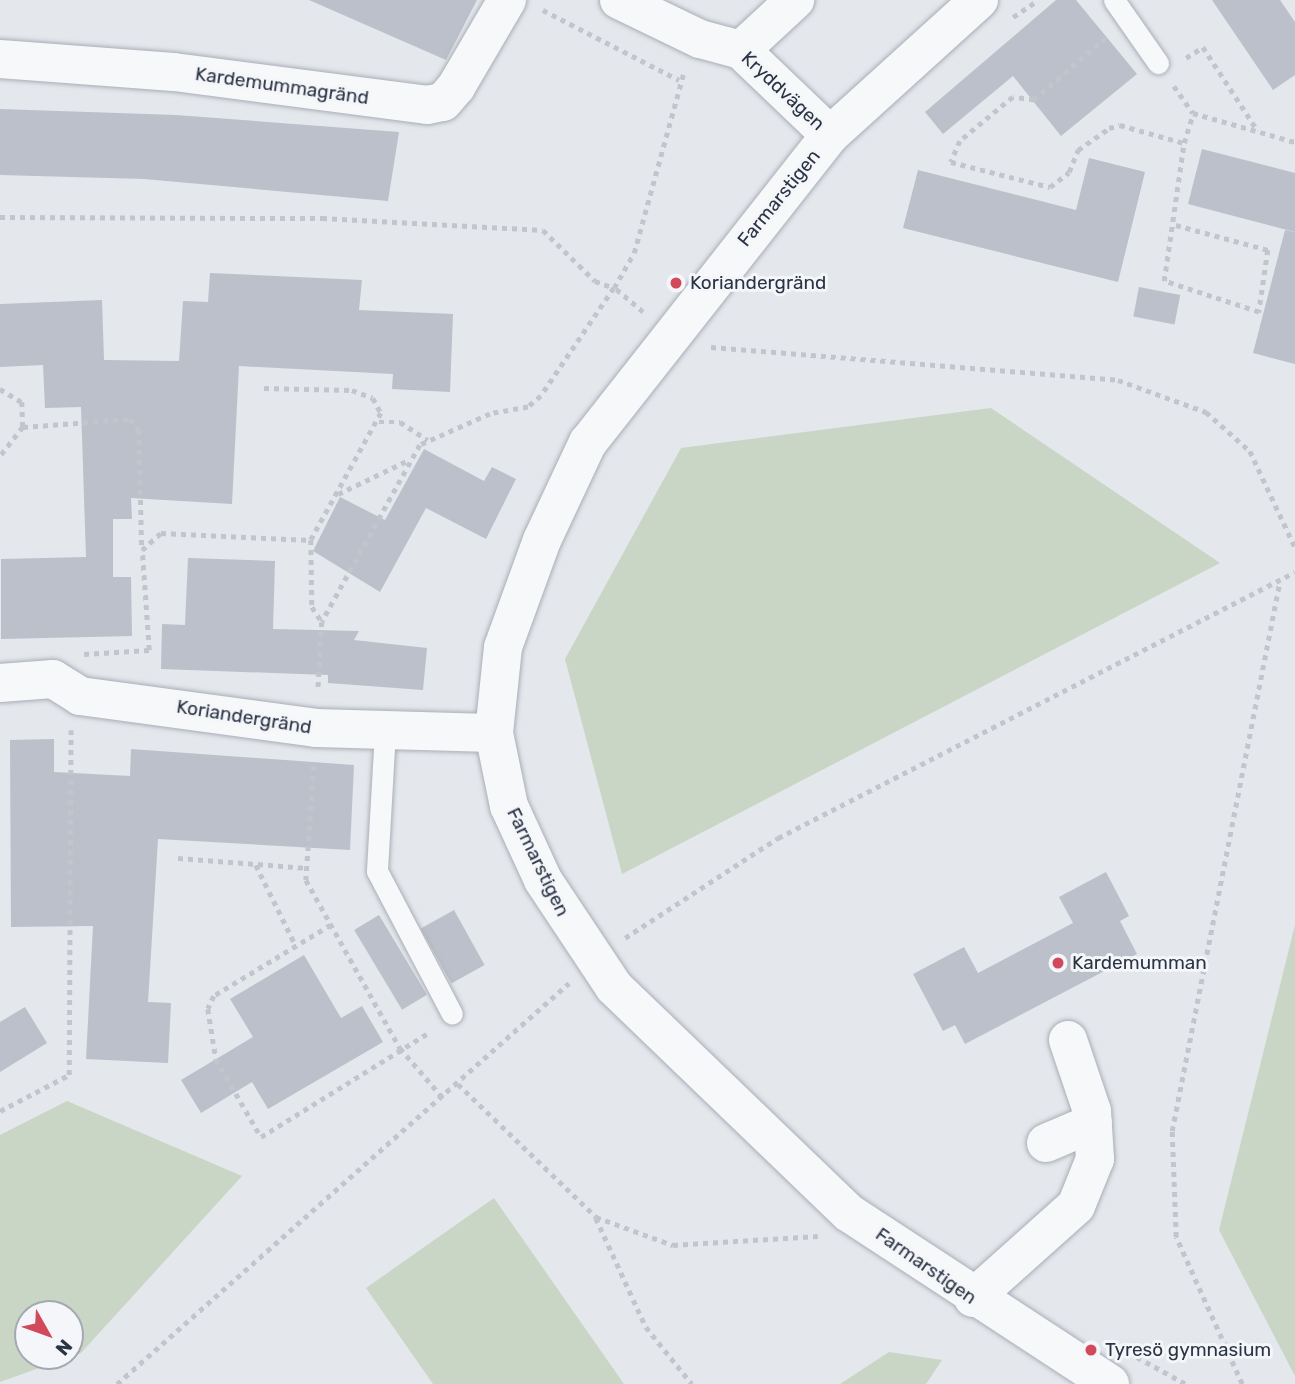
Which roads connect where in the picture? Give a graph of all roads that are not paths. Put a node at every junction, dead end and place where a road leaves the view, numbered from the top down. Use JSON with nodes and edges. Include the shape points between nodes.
{"nodes":[{"id":1,"x":619,"y":0,"type":"edge"},
{"id":2,"x":795,"y":0,"type":"edge"},
{"id":3,"x":1114,"y":0,"type":"edge"},
{"id":4,"x":521,"y":3,"type":"edge"},
{"id":5,"x":992,"y":11,"type":"edge"},
{"id":6,"x":741,"y":50,"type":"junction"},
{"id":7,"x":0,"y":59,"type":"edge"},
{"id":8,"x":1161,"y":68,"type":"road end"},
{"id":9,"x":830,"y":135,"type":"junction"},
{"id":10,"x":0,"y":683,"type":"edge"},
{"id":11,"x":385,"y":731,"type":"junction"},
{"id":12,"x":494,"y":733,"type":"junction"},
{"id":13,"x":452,"y":1014,"type":"road end"},
{"id":14,"x":1068,"y":1040,"type":"dead end"},
{"id":15,"x":1093,"y":1123,"type":"junction"},
{"id":16,"x":1046,"y":1143,"type":"dead end"},
{"id":17,"x":973,"y":1298,"type":"junction"},
{"id":18,"x":1110,"y":1384,"type":"edge"}],
"edges":[{"from":1,"to":6,"type":"street","name":"Kryddvägen","via":[[700,39]]},
{"from":2,"to":6,"type":"street"},
{"from":3,"to":8,"type":"lane"},
{"from":4,"to":7,"type":"street","name":"Kardemummagränd","via":[[443,102],[426,105],[174,72]]},
{"from":5,"to":9,"type":"street","name":"Farmarstigen"},
{"from":6,"to":9,"type":"street","name":"Kryddvägen"},
{"from":9,"to":12,"type":"street","name":"Farmarstigen","via":[[692,339],[588,442],[542,540],[503,647]]},
{"from":10,"to":11,"type":"street","name":"Koriandergränd","via":[[71,673],[316,728]]},
{"from":11,"to":12,"type":"street","name":"Koriandergränd"},
{"from":11,"to":13,"type":"lane","via":[[377,871]]},
{"from":12,"to":17,"type":"street","name":"Farmarstigen","via":[[509,806],[543,880],[614,987],[849,1213]]},
{"from":14,"to":15,"type":"street"},
{"from":15,"to":16,"type":"street"},
{"from":15,"to":17,"type":"street","via":[[1095,1159],[1076,1206]]},
{"from":17,"to":18,"type":"street","name":"Farmarstigen"}]}
